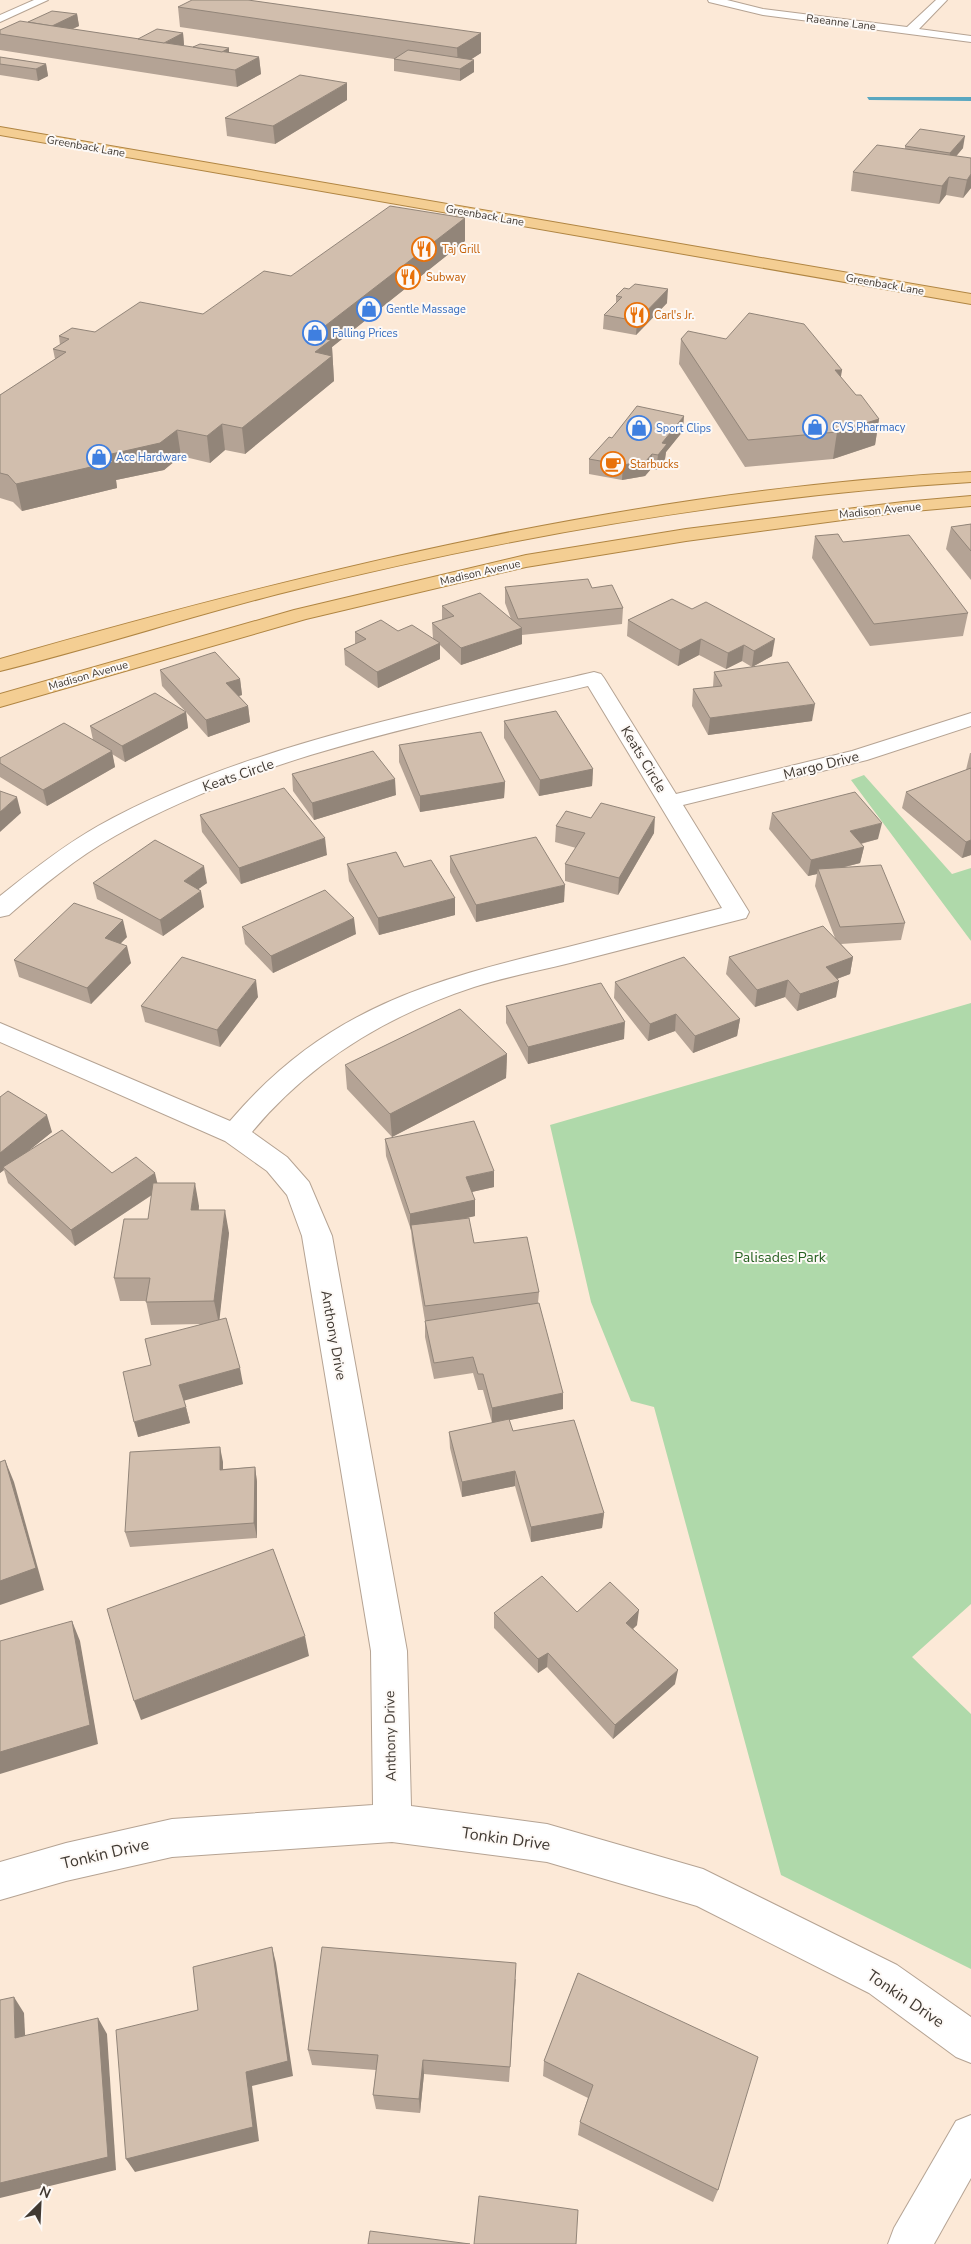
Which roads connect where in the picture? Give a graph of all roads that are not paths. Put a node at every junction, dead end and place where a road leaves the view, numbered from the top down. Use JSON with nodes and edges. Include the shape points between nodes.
{"nodes":[{"id":1,"x":43,"y":0,"type":"edge"},
{"id":2,"x":713,"y":0,"type":"edge"},
{"id":3,"x":942,"y":0,"type":"edge"},
{"id":4,"x":0,"y":19,"type":"edge"},
{"id":5,"x":910,"y":31,"type":"junction"},
{"id":6,"x":971,"y":39,"type":"edge"},
{"id":7,"x":0,"y":131,"type":"edge"},
{"id":8,"x":971,"y":299,"type":"edge"},
{"id":9,"x":971,"y":476,"type":"edge"},
{"id":10,"x":971,"y":501,"type":"edge"},
{"id":11,"x":0,"y":665,"type":"edge"},
{"id":12,"x":0,"y":701,"type":"edge"},
{"id":13,"x":971,"y":719,"type":"edge"},
{"id":14,"x":669,"y":802,"type":"junction"},
{"id":15,"x":0,"y":908,"type":"edge"},
{"id":16,"x":0,"y":1032,"type":"edge"},
{"id":17,"x":234,"y":1134,"type":"junction"},
{"id":18,"x":392,"y":1823,"type":"junction"},
{"id":19,"x":0,"y":1881,"type":"edge"},
{"id":20,"x":971,"y":2042,"type":"edge"},
{"id":21,"x":971,"y":2136,"type":"edge"},
{"id":22,"x":910,"y":2244,"type":"edge"}],
"edges":[{"from":1,"to":4,"type":"street"},
{"from":2,"to":5,"type":"street","name":"Raeanne Lane","via":[[763,12]]},
{"from":3,"to":5,"type":"street"},
{"from":5,"to":6,"type":"street","name":"Raeanne Lane"},
{"from":7,"to":8,"type":"main road","name":"Greenback Lane"},
{"from":9,"to":11,"type":"main road","name":"Madison Avenue","via":[[873,483],[756,498],[510,538],[368,567],[173,615]]},
{"from":10,"to":12,"type":"main road","name":"Madison Avenue","via":[[686,534],[526,561],[301,614]]},
{"from":13,"to":14,"type":"street","name":"Margo Drive","via":[[864,755]]},
{"from":14,"to":15,"type":"street","name":"Keats Circle","via":[[594,678],[372,733],[267,764],[188,792],[120,824],[77,849]]},
{"from":14,"to":17,"type":"street","name":"Keats Circle","via":[[737,912],[467,980],[412,1000],[361,1026],[313,1057],[250,1114]]},
{"from":16,"to":17,"type":"street","name":"Anthony Drive"},
{"from":17,"to":18,"type":"street","name":"Anthony Drive","via":[[277,1164],[299,1190],[317,1236],[388,1651]]},
{"from":18,"to":19,"type":"street","name":"Tonkin Drive","via":[[172,1838]]},
{"from":18,"to":20,"type":"street","name":"Tonkin Drive","via":[[547,1843],[703,1888],[883,1979]]},
{"from":21,"to":22,"type":"street"}]}
